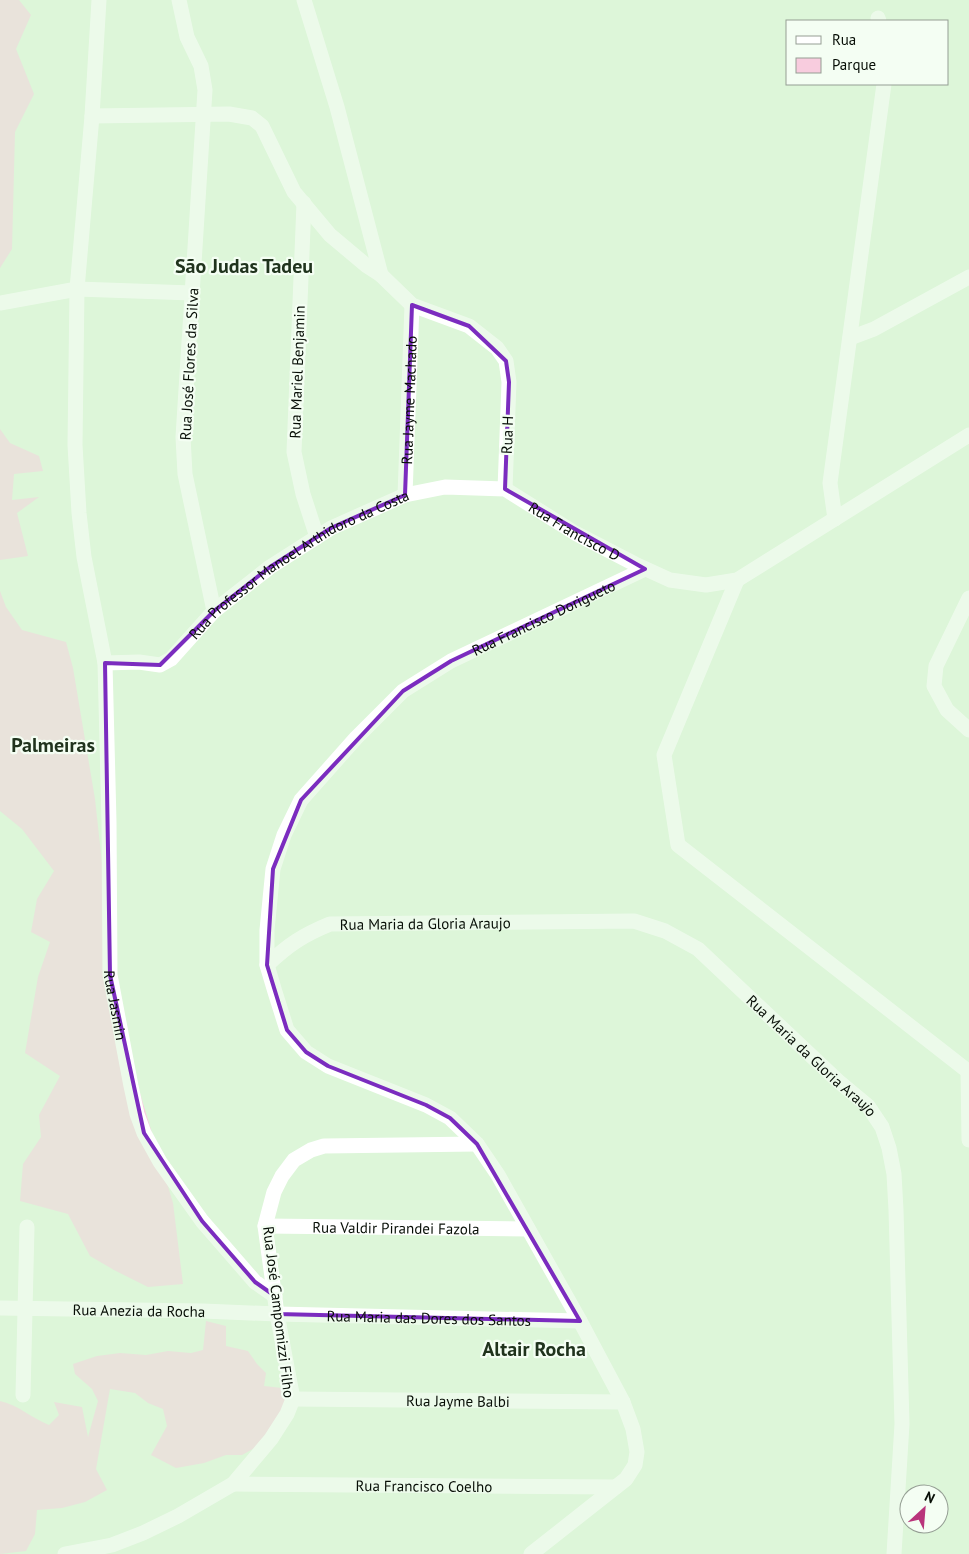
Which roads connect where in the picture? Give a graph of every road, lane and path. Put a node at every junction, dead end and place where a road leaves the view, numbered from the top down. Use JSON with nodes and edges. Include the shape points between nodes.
{"nodes":[{"id":1,"x":99,"y":0,"type":"edge"},
{"id":2,"x":179,"y":0,"type":"edge"},
{"id":3,"x":304,"y":0,"type":"edge"},
{"id":4,"x":884,"y":85,"type":"edge"},
{"id":5,"x":203,"y":115,"type":"junction"},
{"id":6,"x":92,"y":116,"type":"junction"},
{"id":7,"x":304,"y":203,"type":"junction"},
{"id":8,"x":381,"y":275,"type":"junction"},
{"id":9,"x":969,"y":277,"type":"edge"},
{"id":10,"x":77,"y":289,"type":"junction"},
{"id":11,"x":192,"y":293,"type":"junction"},
{"id":12,"x":0,"y":303,"type":"edge"},
{"id":13,"x":412,"y":305,"type":"junction"},
{"id":14,"x":850,"y":338,"type":"junction"},
{"id":15,"x":969,"y":435,"type":"edge"},
{"id":16,"x":505,"y":489,"type":"junction"},
{"id":17,"x":405,"y":495,"type":"junction"},
{"id":18,"x":835,"y":519,"type":"junction"},
{"id":19,"x":317,"y":537,"type":"junction"},
{"id":20,"x":645,"y":569,"type":"junction"},
{"id":21,"x":737,"y":580,"type":"junction"},
{"id":22,"x":969,"y":598,"type":"edge"},
{"id":23,"x":214,"y":611,"type":"junction"},
{"id":24,"x":105,"y":663,"type":"junction"},
{"id":25,"x":967,"y":726,"type":"edge"},
{"id":26,"x":267,"y":965,"type":"junction"},
{"id":27,"x":968,"y":1072,"type":"edge"},
{"id":28,"x":969,"y":1140,"type":"edge"},
{"id":29,"x":477,"y":1144,"type":"junction"},
{"id":30,"x":265,"y":1226,"type":"junction"},
{"id":31,"x":27,"y":1227,"type":"dead end"},
{"id":32,"x":528,"y":1229,"type":"junction"},
{"id":33,"x":275,"y":1296,"type":"junction"},
{"id":34,"x":0,"y":1308,"type":"edge"},
{"id":35,"x":26,"y":1309,"type":"junction"},
{"id":36,"x":278,"y":1314,"type":"junction"},
{"id":37,"x":580,"y":1321,"type":"junction"},
{"id":38,"x":23,"y":1395,"type":"dead end"},
{"id":39,"x":293,"y":1399,"type":"junction"},
{"id":40,"x":623,"y":1402,"type":"junction"},
{"id":41,"x":233,"y":1484,"type":"junction"},
{"id":42,"x":616,"y":1488,"type":"junction"},
{"id":43,"x":65,"y":1554,"type":"edge"},
{"id":44,"x":531,"y":1554,"type":"edge"},
{"id":45,"x":894,"y":1554,"type":"edge"}],
"edges":[{"from":1,"to":6,"type":"street","name":"Rua Jasmin"},
{"from":2,"to":5,"type":"street","name":"Rua José Flores da Silva","via":[[186,37],[201,66],[205,90]]},
{"from":3,"to":8,"type":"street","via":[[337,107]]},
{"from":4,"to":14,"type":"street"},
{"from":5,"to":6,"type":"street"},
{"from":5,"to":7,"type":"street","via":[[229,114],[252,118],[262,126],[294,192]]},
{"from":5,"to":11,"type":"street","name":"Rua José Flores da Silva"},
{"from":6,"to":10,"type":"street","name":"Rua Jasmin"},
{"from":7,"to":8,"type":"street","via":[[330,235]]},
{"from":7,"to":19,"type":"street","name":"Rua Mariel Benjamin","via":[[294,452]]},
{"from":8,"to":13,"type":"street"},
{"from":9,"to":14,"type":"street","via":[[874,329]]},
{"from":10,"to":11,"type":"street"},
{"from":10,"to":12,"type":"street"},
{"from":10,"to":24,"type":"street","name":"Rua Jasmin","via":[[75,445],[79,513],[84,557]]},
{"from":11,"to":23,"type":"street","name":"Rua José Flores da Silva","via":[[183,436],[186,474]]},
{"from":13,"to":16,"type":"street","name":"Rua H","via":[[469,326],[497,348],[506,361],[509,382]]},
{"from":13,"to":17,"type":"street","name":"Rua Jayme Machado"},
{"from":14,"to":18,"type":"street","via":[[830,483]]},
{"from":15,"to":18,"type":"street"},
{"from":16,"to":17,"type":"street","name":"Rua Professor Manoel Arthidoro da Costa","via":[[445,487]]},
{"from":16,"to":20,"type":"street","name":"Rua Francisco D","via":[[575,533]]},
{"from":17,"to":19,"type":"street","name":"Rua Professor Manoel Arthidoro da Costa"},
{"from":18,"to":21,"type":"street"},
{"from":19,"to":23,"type":"street","name":"Rua Professor Manoel Arthidoro da Costa","via":[[270,567]]},
{"from":20,"to":21,"type":"street","via":[[670,580],[697,584]]},
{"from":20,"to":26,"type":"street","name":"Rua Francisco Dorigueto","via":[[451,661],[403,691],[356,738],[301,800],[284,835],[273,869]]},
{"from":21,"to":27,"type":"street","via":[[664,755],[678,845]]},
{"from":22,"to":25,"type":"street","via":[[936,666],[934,686],[947,710]]},
{"from":23,"to":24,"type":"street","name":"Rua Professor Manoel Arthidoro da Costa","via":[[160,666],[139,662]]},
{"from":24,"to":33,"type":"street","name":"Rua Jasmin","via":[[110,975],[137,1114],[160,1162],[202,1221],[255,1282]]},
{"from":26,"to":29,"type":"street","via":[[287,1030],[306,1052],[328,1066],[426,1105],[450,1118]]},
{"from":26,"to":45,"type":"street","name":"Rua Maria da Gloria Araujo","via":[[306,934],[330,924],[634,920],[665,931],[698,949],[868,1106],[882,1127],[894,1174],[902,1424]]},
{"from":27,"to":28,"type":"street"},
{"from":29,"to":30,"type":"street","name":"Rua José Campomizzi Filho","via":[[324,1146],[311,1150],[294,1160],[282,1176]]},
{"from":29,"to":32,"type":"street"},
{"from":30,"to":32,"type":"street","name":"Rua Valdir Pirandei Fazola"},
{"from":30,"to":33,"type":"street","name":"Rua José Campomizzi Filho"},
{"from":31,"to":35,"type":"street"},
{"from":32,"to":37,"type":"street"},
{"from":33,"to":36,"type":"street","name":"Rua José Campomizzi Filho"},
{"from":34,"to":35,"type":"street","name":"Rua Anezia da Rocha"},
{"from":35,"to":36,"type":"street","name":"Rua Anezia da Rocha"},
{"from":35,"to":38,"type":"street"},
{"from":36,"to":37,"type":"street","name":"Rua Maria das Dores dos Santos"},
{"from":36,"to":39,"type":"street","name":"Rua José Campomizzi Filho"},
{"from":37,"to":40,"type":"street"},
{"from":39,"to":40,"type":"street","name":"Rua Jayme Balbi"},
{"from":39,"to":41,"type":"street","name":"Rua José Campomizzi Filho","via":[[271,1439]]},
{"from":40,"to":42,"type":"street","via":[[634,1429],[637,1452],[635,1465]]},
{"from":41,"to":42,"type":"street","name":"Rua Francisco Coelho"},
{"from":41,"to":43,"type":"street","name":"Rua José Campomizzi Filho","via":[[143,1533],[112,1545]]},
{"from":42,"to":44,"type":"street"}]}
